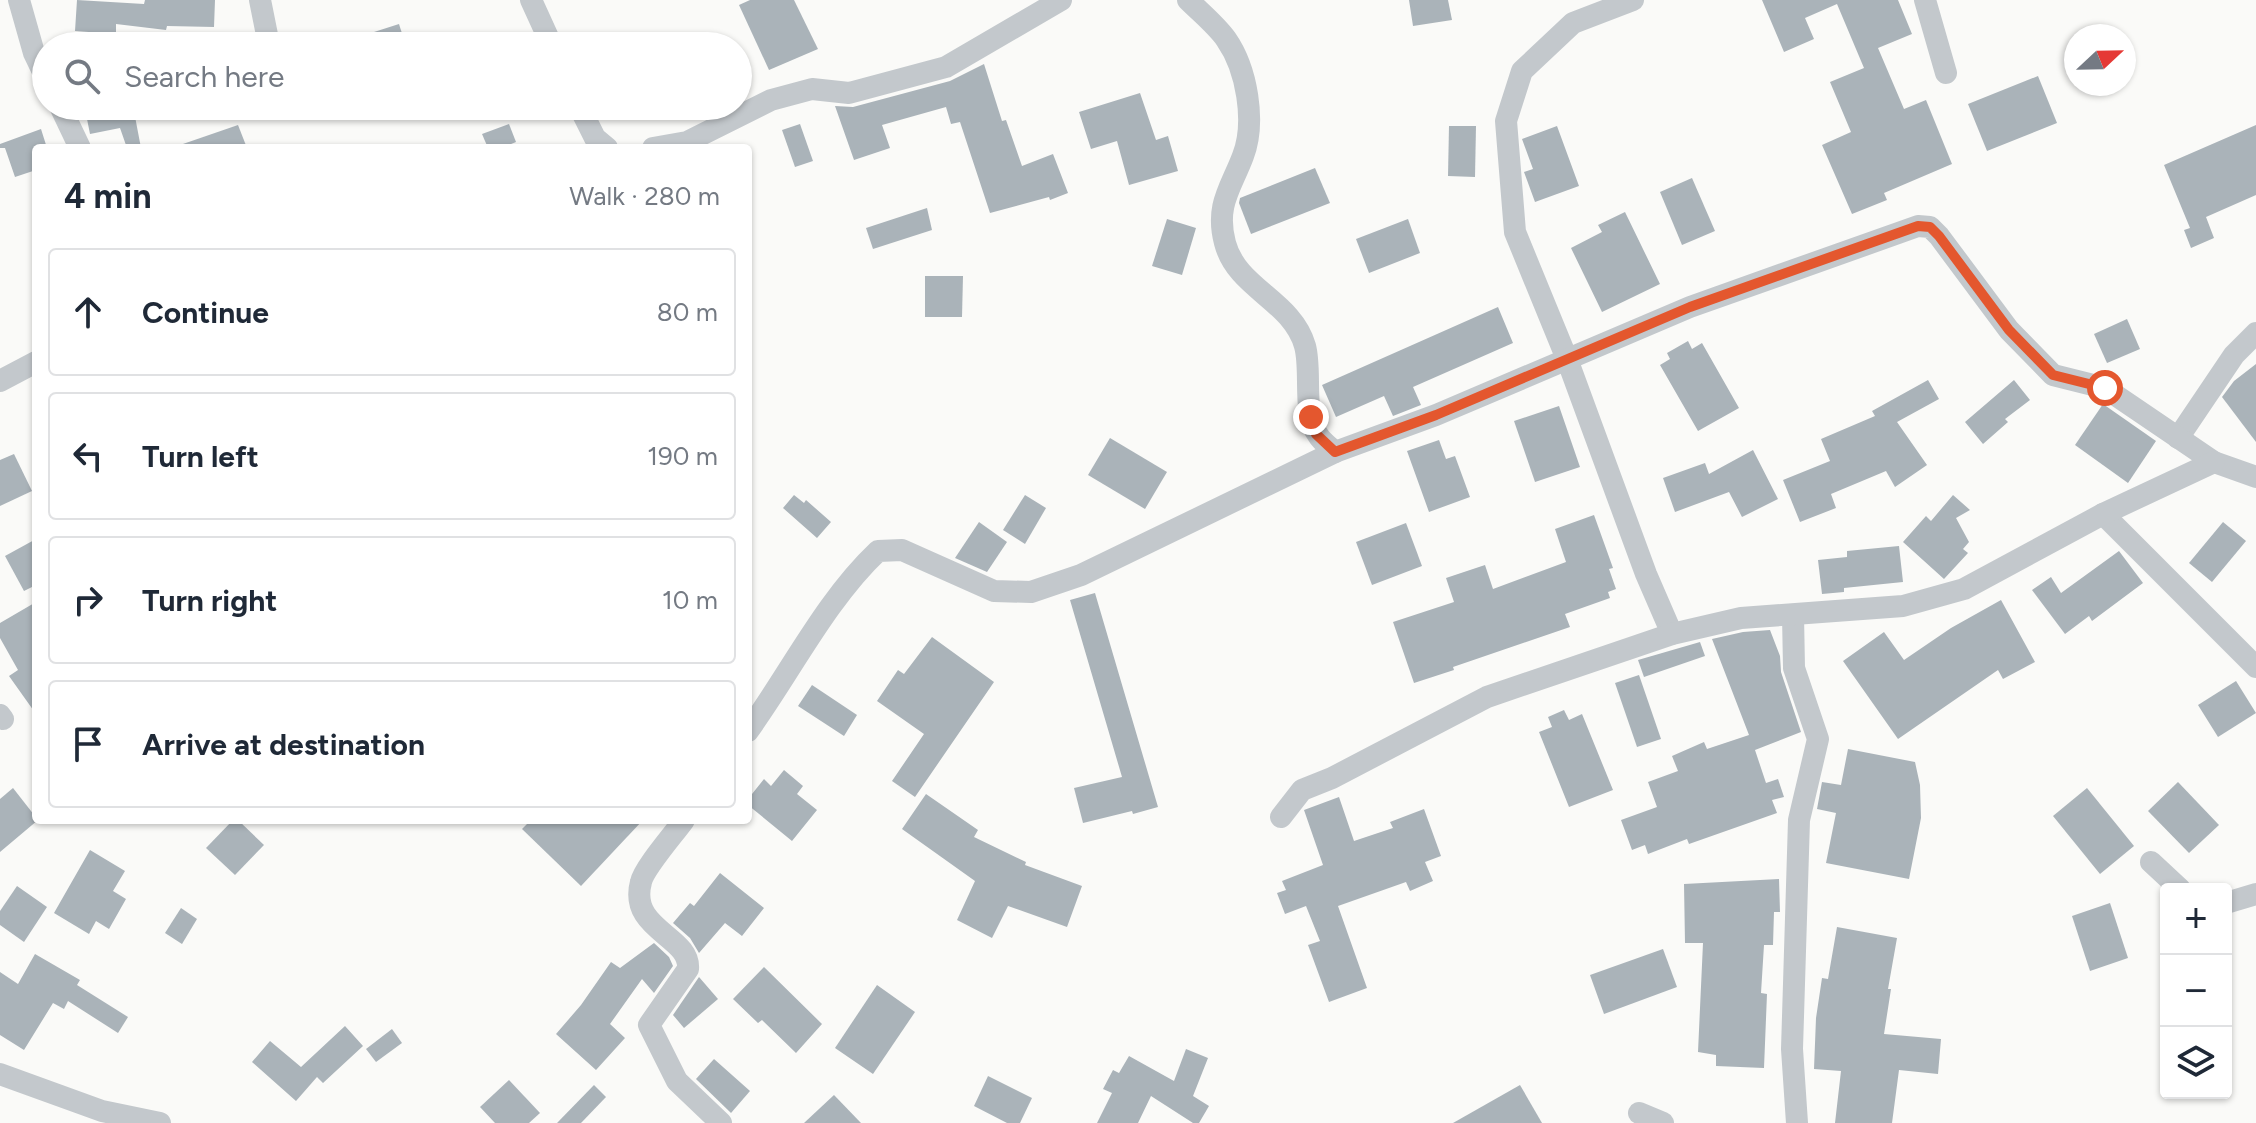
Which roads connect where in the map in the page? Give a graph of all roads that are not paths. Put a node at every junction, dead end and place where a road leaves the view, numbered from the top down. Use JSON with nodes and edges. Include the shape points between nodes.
{"nodes":[{"id":1,"x":19,"y":0,"type":"edge"},
{"id":2,"x":260,"y":0,"type":"edge"},
{"id":3,"x":531,"y":0,"type":"edge"},
{"id":4,"x":1061,"y":0,"type":"edge"},
{"id":5,"x":1188,"y":0,"type":"edge"},
{"id":6,"x":1633,"y":0,"type":"edge"},
{"id":7,"x":1925,"y":0,"type":"edge"},
{"id":8,"x":266,"y":32,"type":"edge"},
{"id":9,"x":546,"y":32,"type":"edge"},
{"id":10,"x":32,"y":46,"type":"edge"},
{"id":11,"x":1946,"y":73,"type":"dead end"},
{"id":12,"x":752,"y":110,"type":"edge"},
{"id":13,"x":67,"y":120,"type":"edge"},
{"id":14,"x":586,"y":120,"type":"edge"},
{"id":15,"x":731,"y":120,"type":"edge"},
{"id":16,"x":78,"y":144,"type":"edge"},
{"id":17,"x":602,"y":144,"type":"edge"},
{"id":18,"x":676,"y":144,"type":"edge"},
{"id":19,"x":2256,"y":333,"type":"edge"},
{"id":20,"x":1567,"y":359,"type":"junction"},
{"id":21,"x":32,"y":364,"type":"edge"},
{"id":22,"x":0,"y":381,"type":"edge"},
{"id":23,"x":2178,"y":438,"type":"junction"},
{"id":24,"x":1335,"y":452,"type":"junction"},
{"id":25,"x":2214,"y":462,"type":"junction"},
{"id":26,"x":2256,"y":477,"type":"edge"},
{"id":27,"x":2103,"y":514,"type":"junction"},
{"id":28,"x":1793,"y":615,"type":"junction"},
{"id":29,"x":1672,"y":634,"type":"junction"},
{"id":30,"x":2256,"y":667,"type":"edge"},
{"id":31,"x":752,"y":720,"type":"edge"},
{"id":32,"x":1281,"y":817,"type":"dead end"},
{"id":33,"x":681,"y":824,"type":"edge"},
{"id":34,"x":2151,"y":862,"type":"dead end"},
{"id":35,"x":2174,"y":883,"type":"edge"},
{"id":36,"x":2256,"y":894,"type":"edge"},
{"id":37,"x":2232,"y":901,"type":"edge"},
{"id":38,"x":0,"y":1074,"type":"edge"},
{"id":39,"x":1639,"y":1113,"type":"dead end"},
{"id":40,"x":160,"y":1123,"type":"edge"},
{"id":41,"x":721,"y":1123,"type":"edge"},
{"id":42,"x":1663,"y":1123,"type":"edge"},
{"id":43,"x":1797,"y":1123,"type":"edge"}],
"edges":[{"from":1,"to":10,"type":"street"},
{"from":2,"to":8,"type":"street"},
{"from":3,"to":9,"type":"street"},
{"from":4,"to":12,"type":"street","via":[[946,67],[849,93],[812,89]]},
{"from":5,"to":24,"type":"street","via":[[1226,38],[1238,64],[1249,119],[1222,217],[1230,259],[1295,323],[1306,347],[1316,434]]},
{"from":6,"to":20,"type":"street","via":[[1573,23],[1532,61],[1522,71],[1506,121],[1515,232]]},
{"from":7,"to":11,"type":"street"},
{"from":13,"to":16,"type":"street"},
{"from":14,"to":17,"type":"street"},
{"from":15,"to":18,"type":"street"},
{"from":19,"to":23,"type":"street","via":[[2234,355]]},
{"from":20,"to":23,"type":"street","via":[[1690,307],[1894,233],[1930,227],[2009,330],[2053,375],[2105,388]]},
{"from":20,"to":24,"type":"street"},
{"from":20,"to":29,"type":"street"},
{"from":21,"to":22,"type":"street"},
{"from":23,"to":25,"type":"street"},
{"from":24,"to":31,"type":"street","via":[[1081,575],[1031,592],[994,591],[902,550],[878,551]]},
{"from":25,"to":26,"type":"street"},
{"from":25,"to":27,"type":"street"},
{"from":27,"to":28,"type":"street","via":[[1964,589],[1903,606]]},
{"from":27,"to":30,"type":"street"},
{"from":28,"to":29,"type":"street","via":[[1741,618]]},
{"from":28,"to":43,"type":"street","via":[[1794,668],[1818,739],[1799,820],[1792,1049]]},
{"from":29,"to":32,"type":"street","via":[[1487,697],[1302,790]]},
{"from":33,"to":41,"type":"street","via":[[641,880],[640,899],[649,922],[680,945],[689,959],[688,969],[649,1025],[677,1081]]},
{"from":34,"to":35,"type":"street"},
{"from":36,"to":37,"type":"street"},
{"from":38,"to":40,"type":"street","via":[[102,1111]]},
{"from":39,"to":42,"type":"street"}]}
